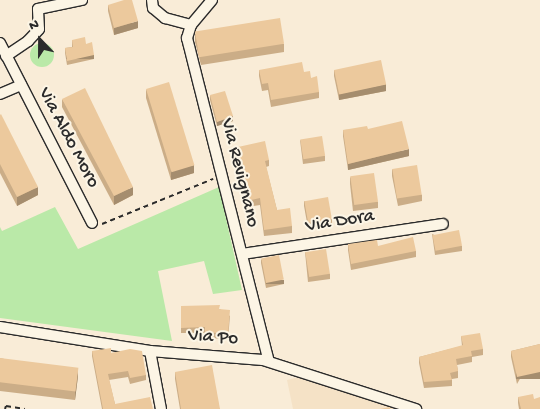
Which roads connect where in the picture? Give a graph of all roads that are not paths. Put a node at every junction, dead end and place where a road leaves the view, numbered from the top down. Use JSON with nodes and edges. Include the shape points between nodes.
{"nodes":[{"id":1,"x":82,"y":0,"type":"edge"},
{"id":2,"x":152,"y":0,"type":"edge"},
{"id":3,"x":212,"y":0,"type":"edge"},
{"id":4,"x":191,"y":25,"type":"junction"},
{"id":5,"x":0,"y":43,"type":"edge"},
{"id":6,"x":6,"y":56,"type":"junction"},
{"id":7,"x":20,"y":85,"type":"junction"},
{"id":8,"x":0,"y":94,"type":"edge"},
{"id":9,"x":92,"y":223,"type":"road end"},
{"id":10,"x":444,"y":224,"type":"dead end"},
{"id":11,"x":242,"y":254,"type":"junction"},
{"id":12,"x":0,"y":327,"type":"edge"},
{"id":13,"x":150,"y":351,"type":"junction"},
{"id":14,"x":269,"y":361,"type":"junction"},
{"id":15,"x":161,"y":409,"type":"edge"},
{"id":16,"x":416,"y":409,"type":"edge"}],
"edges":[{"from":1,"to":6,"type":"street","via":[[38,9],[39,29]]},
{"from":2,"to":4,"type":"street","via":[[153,8],[165,18]]},
{"from":3,"to":4,"type":"street"},
{"from":4,"to":11,"type":"street","name":"Via Revignano","via":[[187,38]]},
{"from":5,"to":6,"type":"street","name":"Via Aldo Moro"},
{"from":6,"to":7,"type":"street","name":"Via Aldo Moro"},
{"from":7,"to":8,"type":"street"},
{"from":7,"to":9,"type":"street","name":"Via Aldo Moro"},
{"from":10,"to":11,"type":"street","name":"Via Dora"},
{"from":11,"to":14,"type":"street","name":"Via Revignano"},
{"from":12,"to":13,"type":"street","name":"Via Po"},
{"from":13,"to":14,"type":"street","name":"Via Po"},
{"from":13,"to":15,"type":"street"},
{"from":14,"to":16,"type":"street","name":"Via Po"}]}
